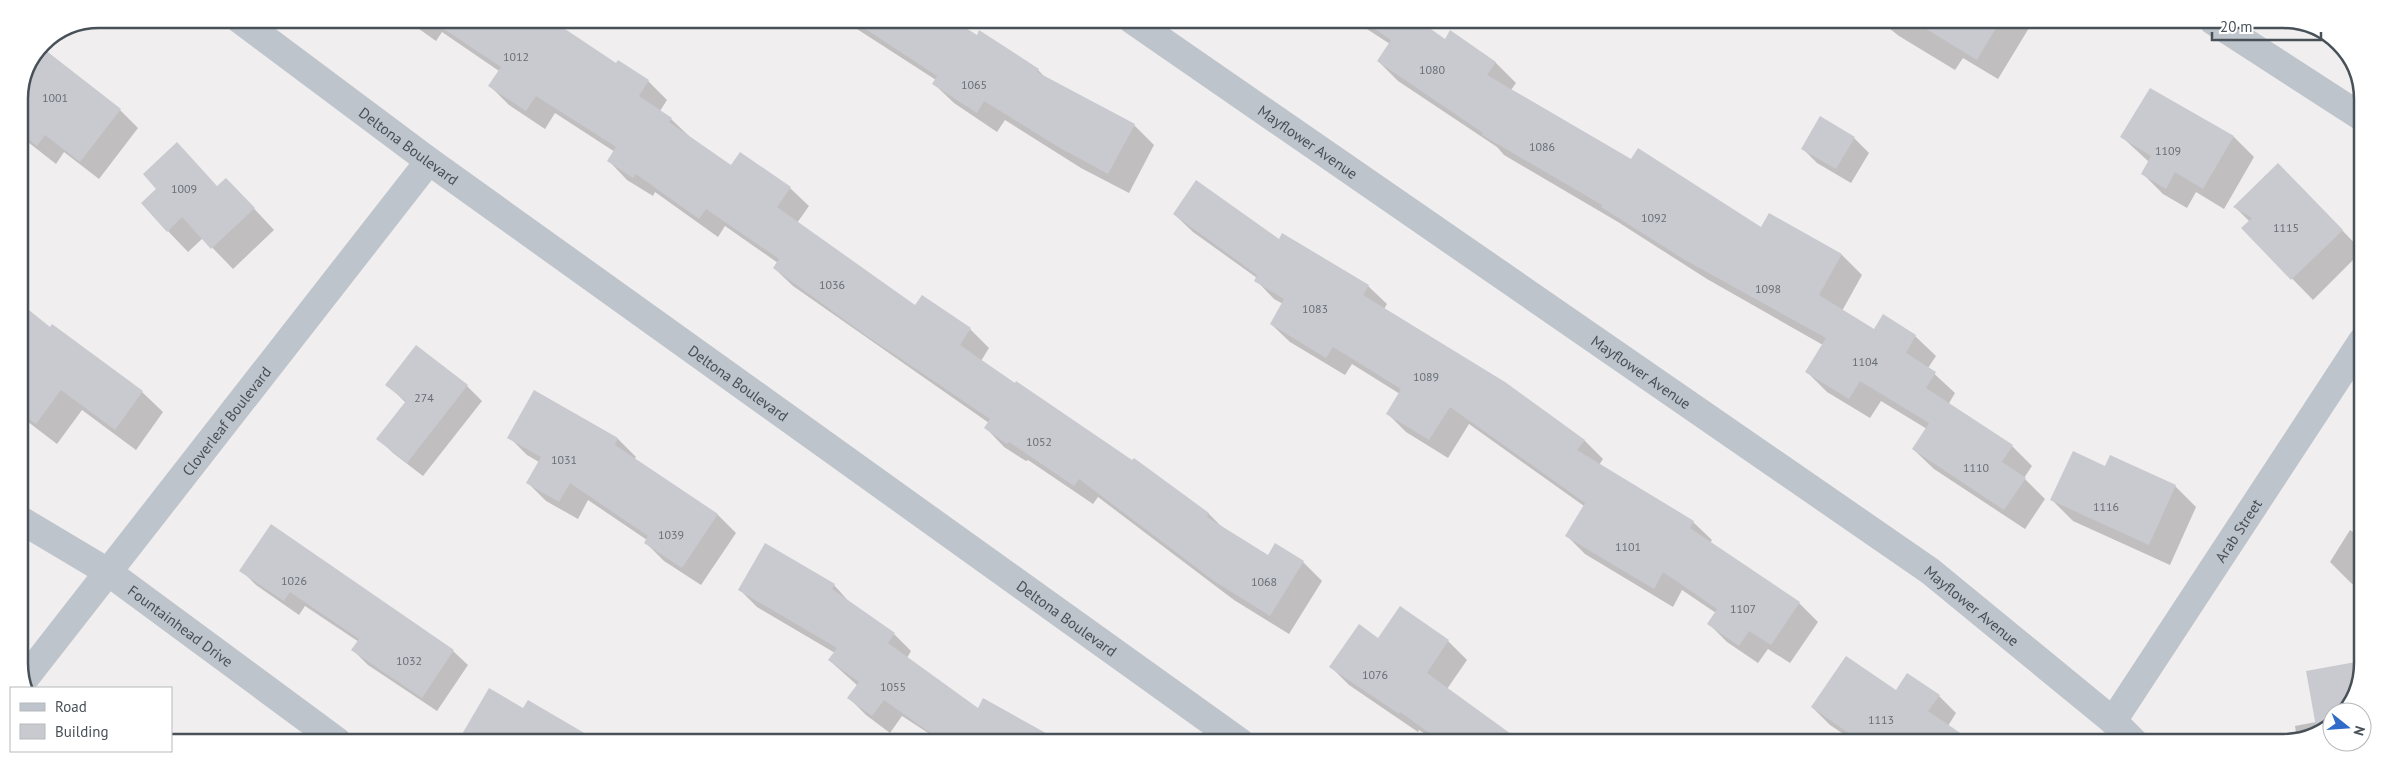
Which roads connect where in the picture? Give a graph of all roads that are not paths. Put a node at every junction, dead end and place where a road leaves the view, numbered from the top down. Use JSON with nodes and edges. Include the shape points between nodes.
{"nodes":[{"id":1,"x":251,"y":28,"type":"edge"},
{"id":2,"x":1144,"y":28,"type":"edge"},
{"id":3,"x":2223,"y":28,"type":"edge"},
{"id":4,"x":2354,"y":112,"type":"edge"},
{"id":5,"x":429,"y":161,"type":"junction"},
{"id":6,"x":2354,"y":353,"type":"edge"},
{"id":7,"x":28,"y":524,"type":"edge"},
{"id":8,"x":108,"y":572,"type":"junction"},
{"id":9,"x":29,"y":674,"type":"edge"},
{"id":10,"x":2114,"y":721,"type":"junction"},
{"id":11,"x":328,"y":734,"type":"edge"},
{"id":12,"x":1229,"y":734,"type":"edge"},
{"id":13,"x":2126,"y":734,"type":"edge"}],
"edges":[{"from":1,"to":5,"type":"street","name":"Deltona Boulevard"},
{"from":2,"to":10,"type":"street","name":"Mayflower Avenue","via":[[1930,571]]},
{"from":3,"to":4,"type":"street"},
{"from":5,"to":8,"type":"street","name":"Cloverleaf Boulevard"},
{"from":5,"to":12,"type":"street","name":"Deltona Boulevard"},
{"from":6,"to":10,"type":"street","name":"Arab Street"},
{"from":7,"to":8,"type":"street","name":"Fountainhead Drive"},
{"from":8,"to":9,"type":"street","name":"Cloverleaf Boulevard"},
{"from":8,"to":11,"type":"street","name":"Fountainhead Drive"},
{"from":10,"to":13,"type":"street","name":"Mayflower Avenue"}]}
